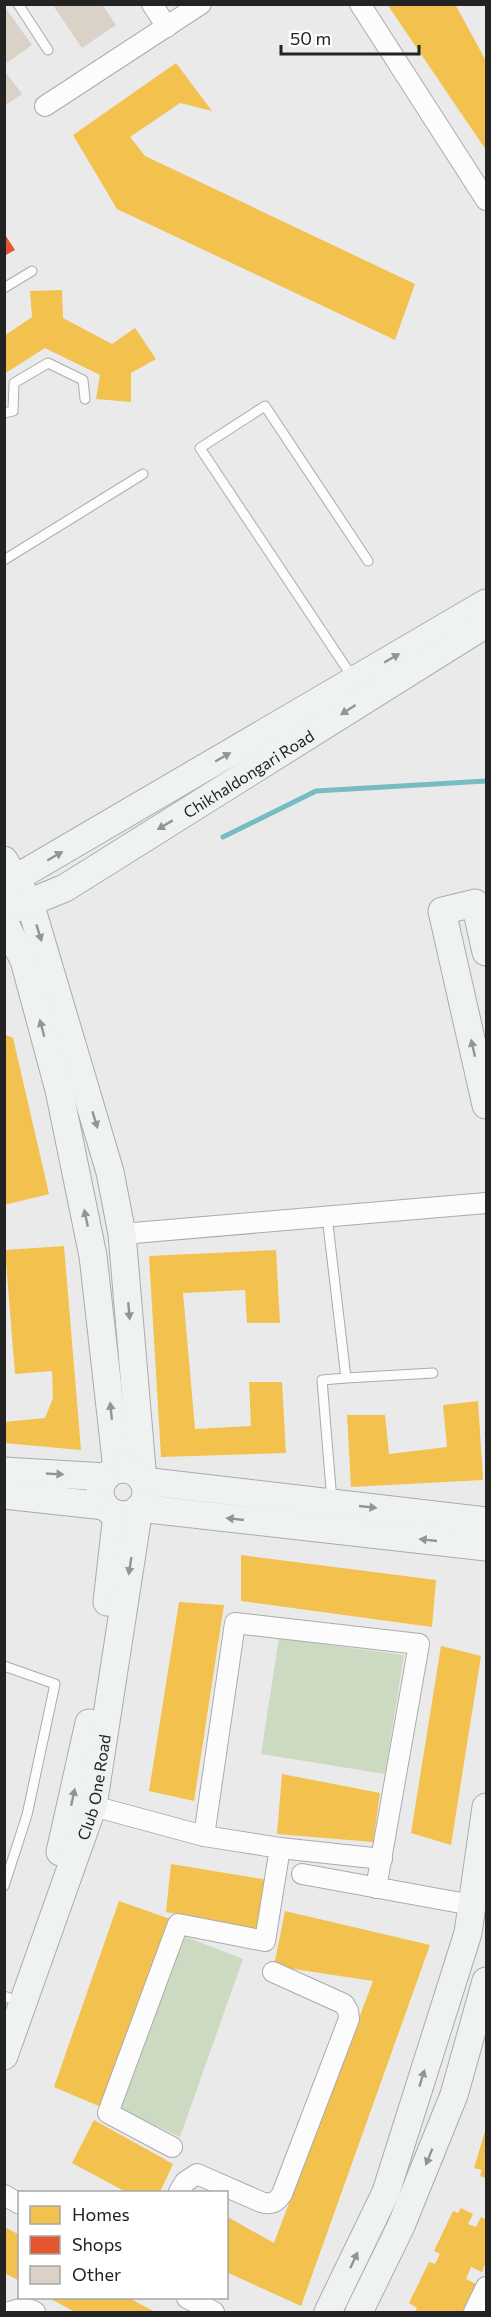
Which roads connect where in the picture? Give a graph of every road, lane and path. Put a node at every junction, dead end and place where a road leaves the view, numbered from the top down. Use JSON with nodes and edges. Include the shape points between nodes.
{"nodes":[{"id":1,"x":18,"y":4,"type":"edge"},
{"id":2,"x":152,"y":4,"type":"edge"},
{"id":3,"x":201,"y":4,"type":"edge"},
{"id":4,"x":360,"y":4,"type":"edge"},
{"id":5,"x":166,"y":27,"type":"junction"},
{"id":6,"x":48,"y":50,"type":"dead end"},
{"id":7,"x":45,"y":106,"type":"dead end"},
{"id":8,"x":486,"y":200,"type":"edge"},
{"id":9,"x":32,"y":271,"type":"dead end"},
{"id":10,"x":4,"y":288,"type":"edge"},
{"id":11,"x":86,"y":399,"type":"dead end"},
{"id":12,"x":4,"y":412,"type":"edge"},
{"id":13,"x":143,"y":474,"type":"dead end"},
{"id":14,"x":4,"y":560,"type":"edge"},
{"id":15,"x":368,"y":561,"type":"dead end"},
{"id":16,"x":486,"y":603,"type":"edge"},
{"id":17,"x":486,"y":624,"type":"edge"},
{"id":18,"x":354,"y":680,"type":"junction"},
{"id":19,"x":8,"y":875,"type":"edge"},
{"id":20,"x":30,"y":903,"type":"junction"},
{"id":21,"x":4,"y":913,"type":"edge"},
{"id":22,"x":4,"y":922,"type":"edge"},
{"id":23,"x":486,"y":952,"type":"edge"},
{"id":24,"x":486,"y":1105,"type":"edge"},
{"id":25,"x":486,"y":1203,"type":"edge"},
{"id":26,"x":327,"y":1216,"type":"junction"},
{"id":27,"x":122,"y":1234,"type":"junction"},
{"id":28,"x":433,"y":1373,"type":"dead end"},
{"id":29,"x":346,"y":1378,"type":"junction"},
{"id":30,"x":4,"y":1471,"type":"edge"},
{"id":31,"x":112,"y":1473,"type":"junction"},
{"id":32,"x":143,"y":1481,"type":"junction"},
{"id":33,"x":4,"y":1495,"type":"edge"},
{"id":34,"x":332,"y":1503,"type":"junction"},
{"id":35,"x":120,"y":1510,"type":"junction"},
{"id":36,"x":486,"y":1521,"type":"edge"},
{"id":37,"x":486,"y":1547,"type":"edge"},
{"id":38,"x":4,"y":1666,"type":"edge"},
{"id":39,"x":93,"y":1806,"type":"junction"},
{"id":40,"x":486,"y":1807,"type":"edge"},
{"id":41,"x":204,"y":1836,"type":"junction"},
{"id":42,"x":280,"y":1848,"type":"junction"},
{"id":43,"x":382,"y":1859,"type":"junction"},
{"id":44,"x":302,"y":1874,"type":"dead end"},
{"id":45,"x":4,"y":1887,"type":"edge"},
{"id":46,"x":376,"y":1888,"type":"junction"},
{"id":47,"x":472,"y":1905,"type":"junction"},
{"id":48,"x":273,"y":1972,"type":"dead end"},
{"id":49,"x":486,"y":1981,"type":"edge"},
{"id":50,"x":6,"y":2002,"type":"edge"},
{"id":51,"x":4,"y":2056,"type":"edge"},
{"id":52,"x":172,"y":2147,"type":"dead end"},
{"id":53,"x":180,"y":2191,"type":"edge"},
{"id":54,"x":4,"y":2196,"type":"edge"},
{"id":55,"x":18,"y":2203,"type":"edge"},
{"id":56,"x":486,"y":2287,"type":"edge"},
{"id":57,"x":189,"y":2299,"type":"edge"},
{"id":58,"x":10,"y":2313,"type":"edge"},
{"id":59,"x":35,"y":2313,"type":"edge"},
{"id":60,"x":214,"y":2313,"type":"edge"},
{"id":61,"x":328,"y":2313,"type":"edge"},
{"id":62,"x":359,"y":2313,"type":"edge"},
{"id":63,"x":474,"y":2313,"type":"edge"}],
"edges":[{"from":1,"to":6,"type":"lane"},
{"from":2,"to":5,"type":"street"},
{"from":3,"to":5,"type":"street"},
{"from":4,"to":8,"type":"street"},
{"from":5,"to":7,"type":"street"},
{"from":9,"to":10,"type":"lane"},
{"from":11,"to":12,"type":"lane","via":[[83,380],[48,363],[14,383],[13,411]]},
{"from":13,"to":14,"type":"lane"},
{"from":15,"to":18,"type":"lane","via":[[265,406],[200,448]]},
{"from":18,"to":16,"type":"street","name":"Chikhaldongari Road","one_way":true},
{"from":17,"to":20,"type":"street","name":"Chikhaldongari Road","one_way":true,"via":[[64,888]]},
{"from":19,"to":18,"type":"street","name":"Chikhaldongari Road","one_way":true},
{"from":19,"to":20,"type":"street","name":"Club One Road"},
{"from":20,"to":21,"type":"street","name":"Chikhaldongari Road"},
{"from":20,"to":27,"type":"street","name":"Club One Road","one_way":true,"via":[[110,1172]]},
{"from":31,"to":22,"type":"street","name":"Club One Road","one_way":true,"via":[[93,1256],[59,1090],[24,960]]},
{"from":24,"to":23,"type":"street","one_way":true,"via":[[442,911],[475,903]]},
{"from":25,"to":26,"type":"street"},
{"from":26,"to":27,"type":"street"},
{"from":26,"to":29,"type":"lane"},
{"from":27,"to":32,"type":"street","name":"Club One Road","one_way":true},
{"from":28,"to":29,"type":"lane"},
{"from":29,"to":34,"type":"lane","via":[[322,1380]]},
{"from":30,"to":31,"type":"street","one_way":true},
{"from":31,"to":32,"type":"street","via":[[130,1470]]},
{"from":31,"to":35,"type":"street","name":"Club One Road","via":[[100,1491]]},
{"from":32,"to":34,"type":"street"},
{"from":32,"to":35,"type":"street","name":"Club One Road","via":[[146,1496]]},
{"from":33,"to":35,"type":"street"},
{"from":34,"to":36,"type":"street","one_way":true},
{"from":37,"to":35,"type":"street","one_way":true},
{"from":35,"to":39,"type":"street","name":"Club One Road","one_way":true},
{"from":50,"to":35,"type":"street","name":"Club One Road","one_way":true,"via":[[63,1843],[98,1679]]},
{"from":38,"to":45,"type":"lane","via":[[55,1684],[27,1815]]},
{"from":39,"to":41,"type":"street"},
{"from":39,"to":51,"type":"street","name":"Club One Road"},
{"from":40,"to":47,"type":"street"},
{"from":41,"to":42,"type":"street"},
{"from":41,"to":43,"type":"street","via":[[235,1623],[419,1644]]},
{"from":42,"to":43,"type":"street"},
{"from":42,"to":52,"type":"street","via":[[265,1941],[178,1924],[108,2113]]},
{"from":43,"to":46,"type":"street"},
{"from":44,"to":46,"type":"street"},
{"from":46,"to":47,"type":"street"},
{"from":61,"to":47,"type":"street","one_way":true,"via":[[386,2192],[468,1933]]},
{"from":48,"to":53,"type":"street","via":[[344,2004],[349,2019],[282,2194],[277,2202],[269,2204],[197,2174],[184,2182]]},
{"from":49,"to":62,"type":"street","one_way":true,"via":[[454,2095],[401,2226]]},
{"from":54,"to":55,"type":"street"},
{"from":56,"to":63,"type":"street"},
{"from":57,"to":60,"type":"street"},
{"from":58,"to":59,"type":"street","via":[[19,2309]]}]}
